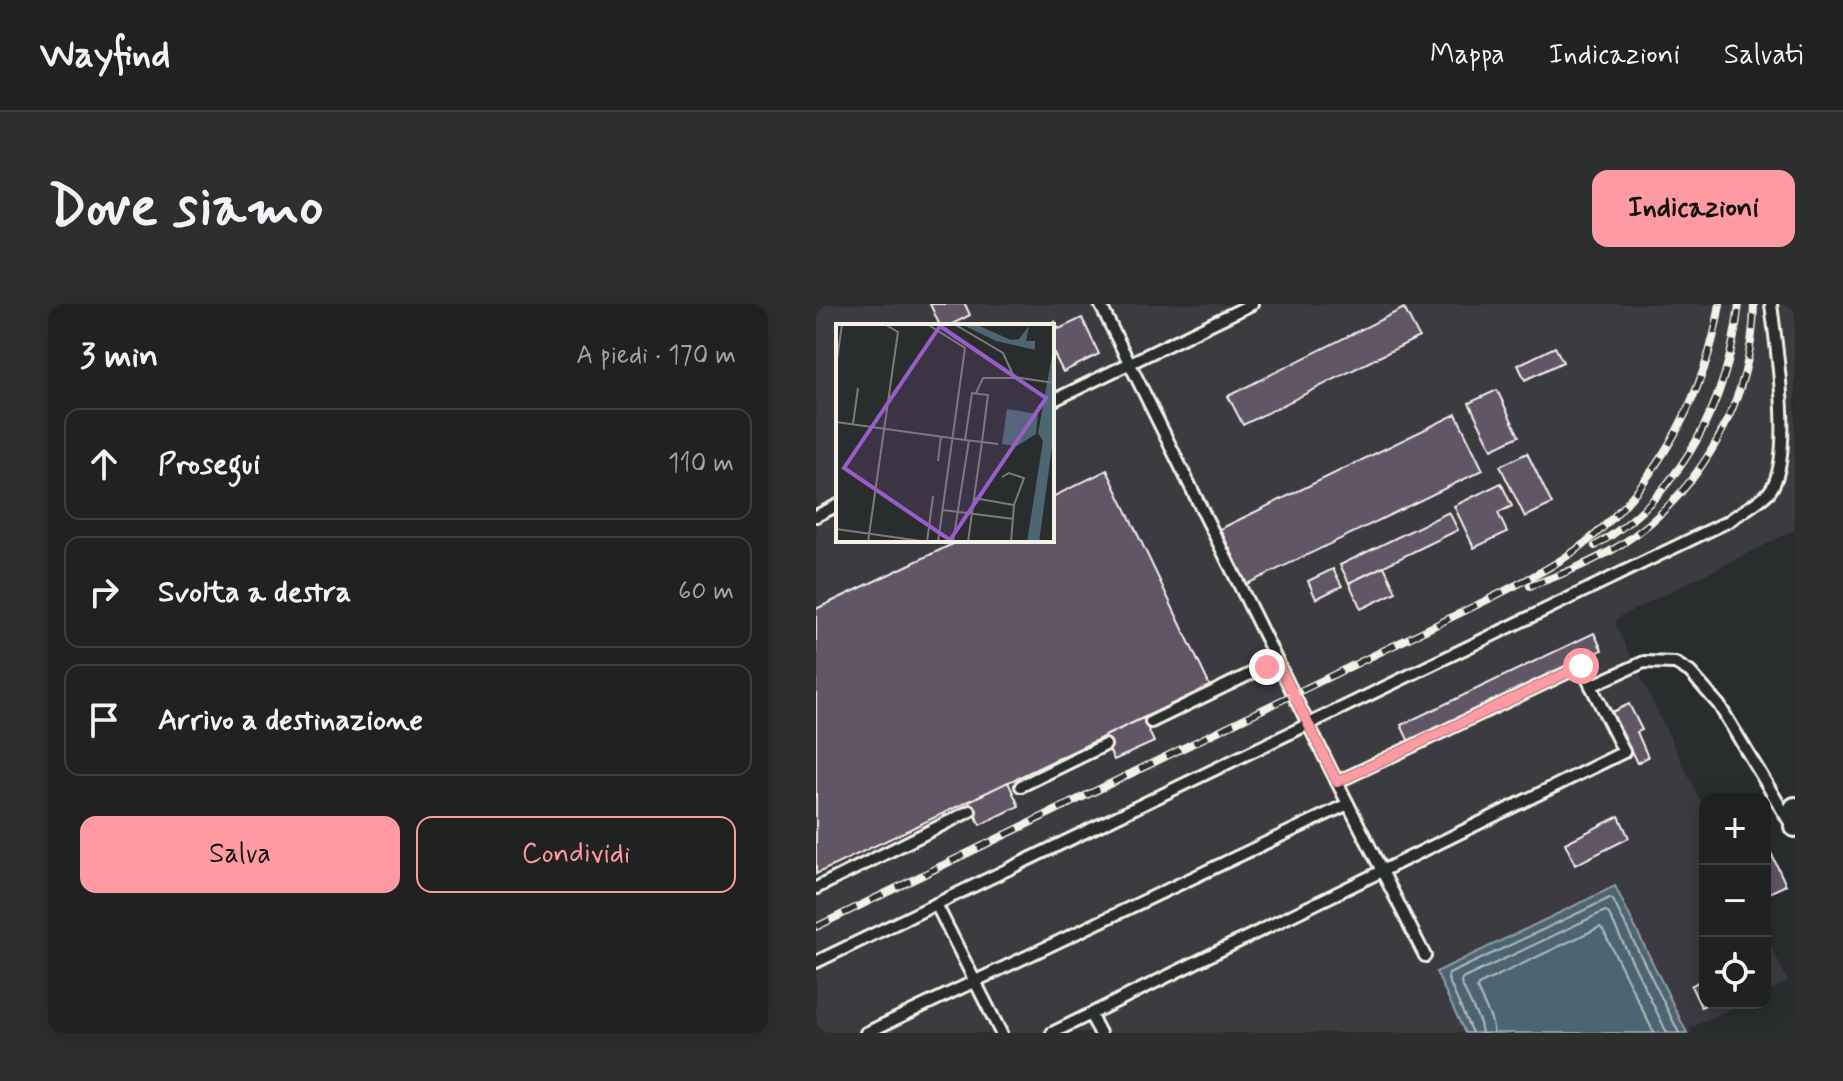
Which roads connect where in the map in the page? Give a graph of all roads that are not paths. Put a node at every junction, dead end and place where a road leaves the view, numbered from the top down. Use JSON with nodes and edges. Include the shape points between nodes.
{"nodes":[{"id":1,"x":1100,"y":304,"type":"edge"},
{"id":2,"x":1252,"y":304,"type":"edge"},
{"id":3,"x":1771,"y":304,"type":"edge"},
{"id":4,"x":1129,"y":363,"type":"junction"},
{"id":5,"x":1054,"y":400,"type":"edge"},
{"id":6,"x":836,"y":506,"type":"edge"},
{"id":7,"x":816,"y":516,"type":"edge"},
{"id":8,"x":1277,"y":661,"type":"junction"},
{"id":9,"x":1591,"y":686,"type":"junction"},
{"id":10,"x":1151,"y":722,"type":"dead end"},
{"id":11,"x":1308,"y":724,"type":"junction"},
{"id":12,"x":1105,"y":745,"type":"dead end"},
{"id":13,"x":1337,"y":782,"type":"junction"},
{"id":14,"x":1021,"y":786,"type":"dead end"},
{"id":15,"x":1348,"y":804,"type":"junction"},
{"id":16,"x":1795,"y":808,"type":"edge"},
{"id":17,"x":970,"y":811,"type":"dead end"},
{"id":18,"x":1795,"y":828,"type":"edge"},
{"id":19,"x":1382,"y":871,"type":"junction"},
{"id":20,"x":816,"y":888,"type":"edge"},
{"id":21,"x":936,"y":904,"type":"junction"},
{"id":22,"x":1425,"y":956,"type":"dead end"},
{"id":23,"x":816,"y":962,"type":"edge"},
{"id":24,"x":975,"y":981,"type":"junction"},
{"id":25,"x":1090,"y":1014,"type":"junction"},
{"id":26,"x":866,"y":1033,"type":"edge"},
{"id":27,"x":1001,"y":1033,"type":"edge"},
{"id":28,"x":1052,"y":1033,"type":"edge"},
{"id":29,"x":1100,"y":1033,"type":"edge"}],
"edges":[{"from":1,"to":4,"type":"lane"},
{"from":2,"to":4,"type":"lane"},
{"from":3,"to":11,"type":"lane","via":[[1784,410],[1783,465],[1771,491],[1729,521]]},
{"from":4,"to":5,"type":"lane"},
{"from":4,"to":8,"type":"lane"},
{"from":6,"to":7,"type":"lane"},
{"from":8,"to":10,"type":"lane"},
{"from":8,"to":11,"type":"lane"},
{"from":9,"to":13,"type":"lane","via":[[1581,666]]},
{"from":9,"to":18,"type":"lane","via":[[1644,662],[1675,663],[1690,672],[1719,705]]},
{"from":9,"to":19,"type":"lane","via":[[1624,752]]},
{"from":11,"to":13,"type":"lane"},
{"from":11,"to":21,"type":"lane"},
{"from":12,"to":14,"type":"lane"},
{"from":13,"to":15,"type":"lane"},
{"from":15,"to":19,"type":"lane"},
{"from":15,"to":24,"type":"lane"},
{"from":16,"to":18,"type":"street"},
{"from":17,"to":20,"type":"lane"},
{"from":19,"to":22,"type":"lane"},
{"from":19,"to":25,"type":"lane"},
{"from":21,"to":23,"type":"lane"},
{"from":21,"to":24,"type":"lane"},
{"from":24,"to":26,"type":"lane"},
{"from":24,"to":27,"type":"lane"},
{"from":25,"to":28,"type":"lane"},
{"from":25,"to":29,"type":"lane"}]}
